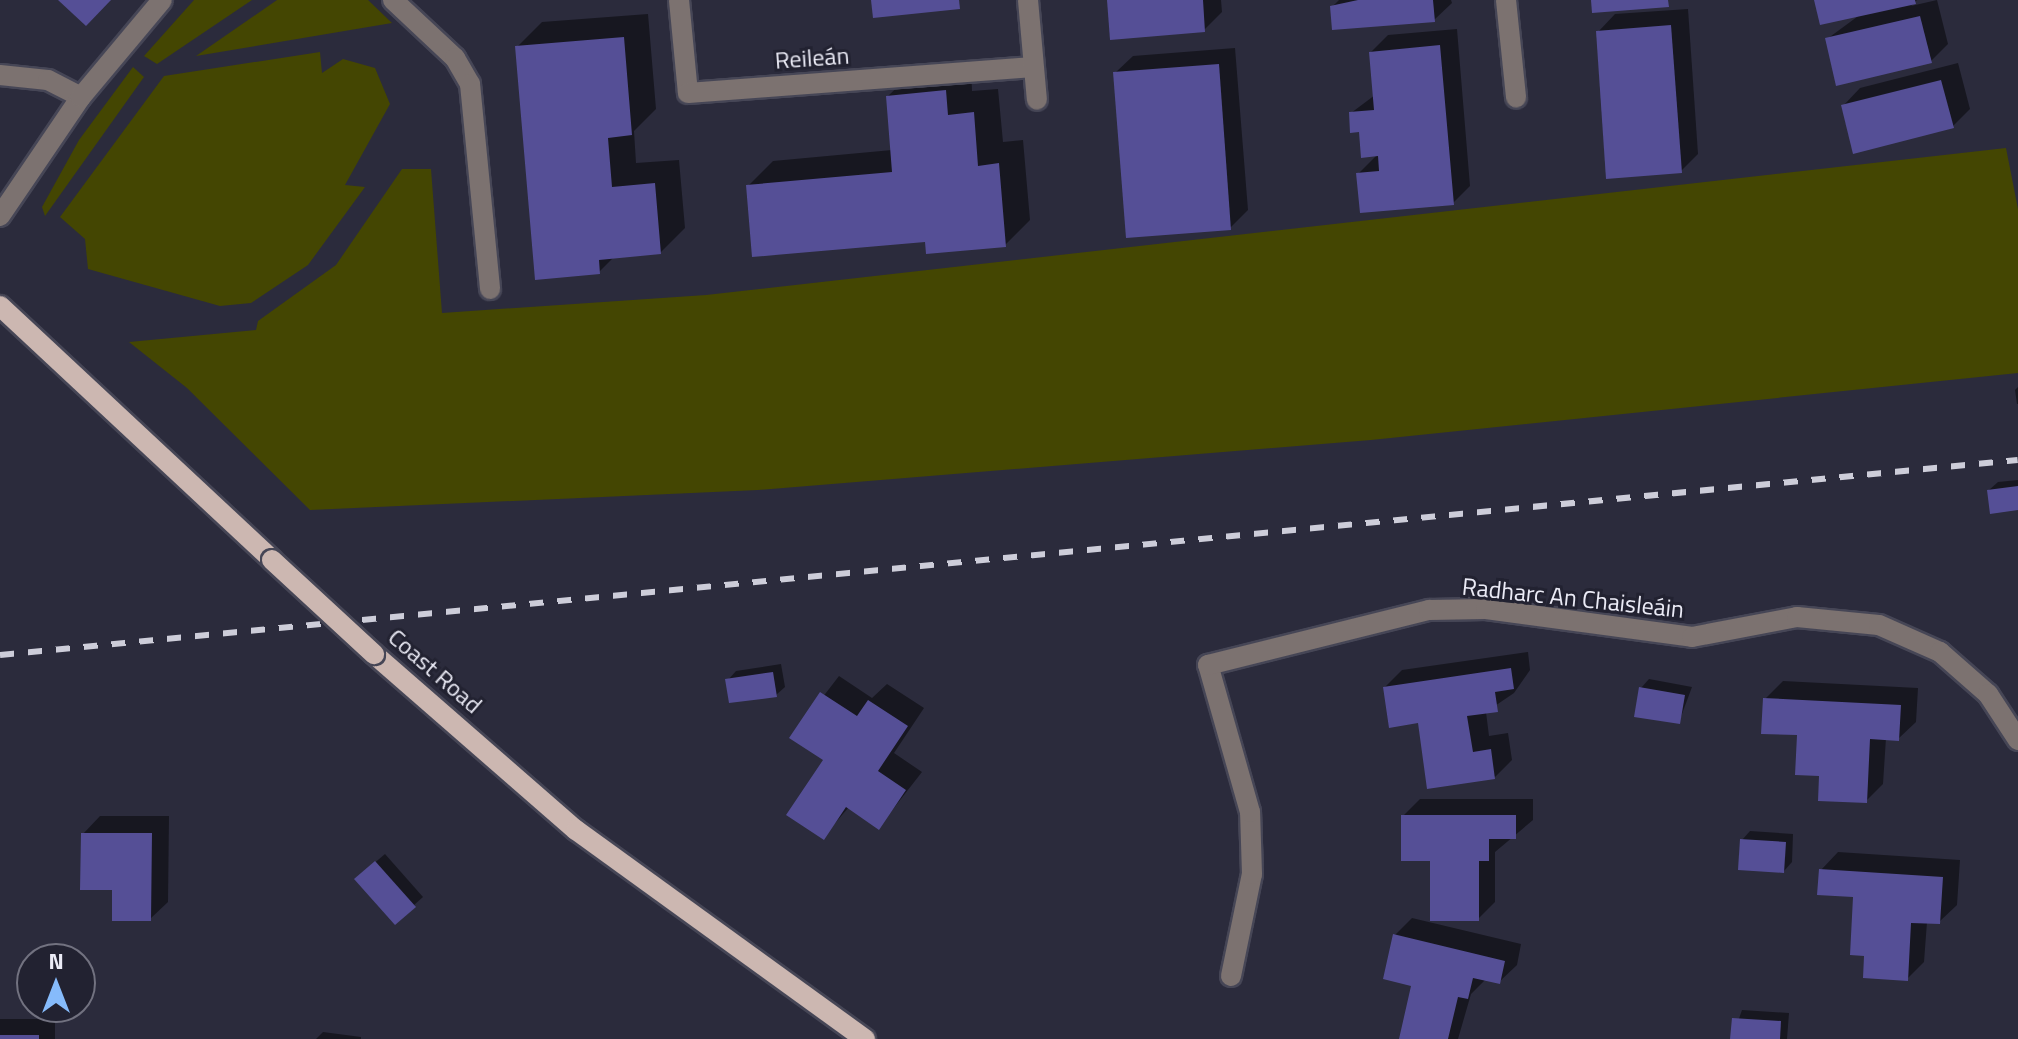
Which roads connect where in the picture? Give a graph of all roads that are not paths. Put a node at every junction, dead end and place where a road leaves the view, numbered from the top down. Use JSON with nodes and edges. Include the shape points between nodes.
{"nodes":[{"id":1,"x":162,"y":0,"type":"edge"},
{"id":2,"x":393,"y":0,"type":"edge"},
{"id":3,"x":679,"y":0,"type":"edge"},
{"id":4,"x":1028,"y":0,"type":"edge"},
{"id":5,"x":1506,"y":0,"type":"edge"},
{"id":6,"x":1033,"y":67,"type":"junction"},
{"id":7,"x":0,"y":75,"type":"edge"},
{"id":8,"x":81,"y":97,"type":"junction"},
{"id":9,"x":1516,"y":97,"type":"dead end"},
{"id":10,"x":1037,"y":100,"type":"dead end"},
{"id":11,"x":0,"y":216,"type":"edge"},
{"id":12,"x":490,"y":289,"type":"dead end"},
{"id":13,"x":0,"y":306,"type":"edge"},
{"id":14,"x":2018,"y":740,"type":"edge"},
{"id":15,"x":1231,"y":976,"type":"dead end"},
{"id":16,"x":865,"y":1039,"type":"edge"}],
"edges":[{"from":1,"to":8,"type":"street"},
{"from":2,"to":12,"type":"street","via":[[449,51],[470,84]]},
{"from":3,"to":6,"type":"street","name":"Reileán","via":[[688,93]]},
{"from":4,"to":6,"type":"street"},
{"from":5,"to":9,"type":"street"},
{"from":6,"to":10,"type":"street"},
{"from":7,"to":8,"type":"street","via":[[48,80]]},
{"from":8,"to":11,"type":"street"},
{"from":13,"to":16,"type":"main road","name":"Coast Road","bridge":true,"via":[[374,654],[576,830]]},
{"from":14,"to":15,"type":"street","name":"Radharc An Chaisleáin","via":[[1988,694],[1940,652],[1879,625],[1797,617],[1692,637],[1486,609],[1429,610],[1208,665],[1250,812],[1252,874]]}]}
